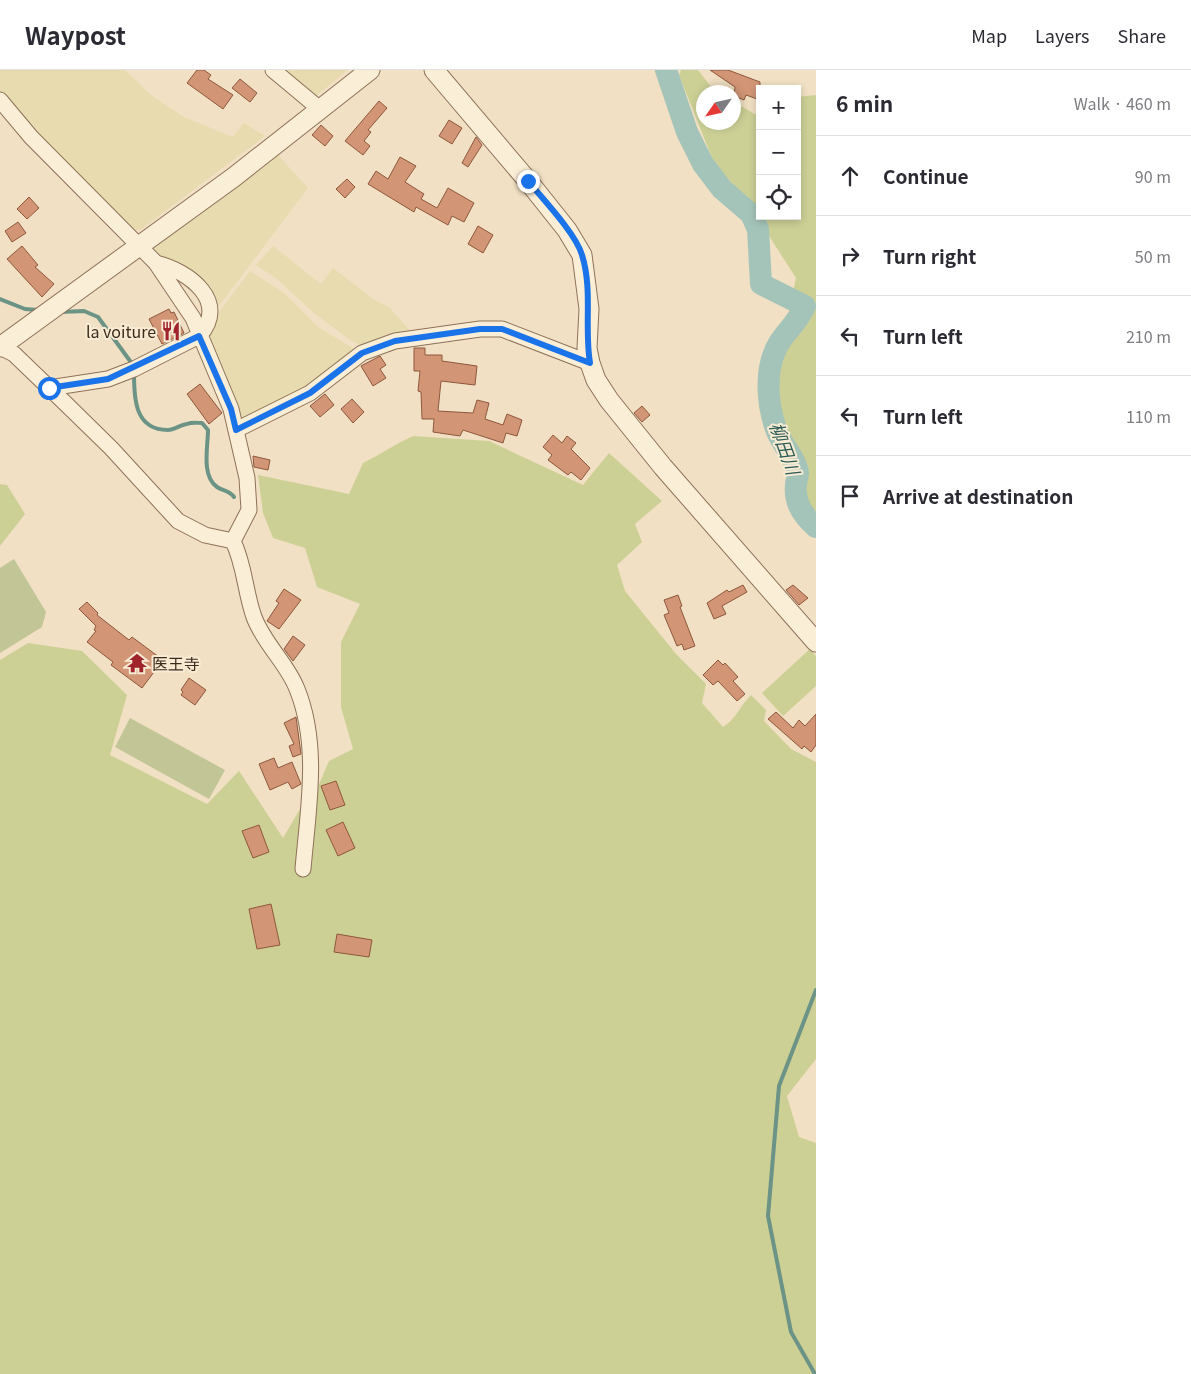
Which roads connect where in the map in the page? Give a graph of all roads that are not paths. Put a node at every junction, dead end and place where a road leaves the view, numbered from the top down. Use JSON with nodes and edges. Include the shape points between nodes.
{"nodes":[{"id":1,"x":273,"y":70,"type":"edge"},
{"id":2,"x":370,"y":70,"type":"edge"},
{"id":3,"x":434,"y":70,"type":"edge"},
{"id":4,"x":0,"y":100,"type":"edge"},
{"id":5,"x":321,"y":110,"type":"junction"},
{"id":6,"x":139,"y":248,"type":"junction"},
{"id":7,"x":156,"y":263,"type":"junction"},
{"id":8,"x":199,"y":336,"type":"junction"},
{"id":9,"x":0,"y":347,"type":"edge"},
{"id":10,"x":590,"y":363,"type":"junction"},
{"id":11,"x":49,"y":388,"type":"junction"},
{"id":12,"x":236,"y":430,"type":"junction"},
{"id":13,"x":233,"y":541,"type":"junction"},
{"id":14,"x":816,"y":642,"type":"edge"},
{"id":15,"x":303,"y":869,"type":"dead end"}],
"edges":[{"from":1,"to":5,"type":"street"},
{"from":2,"to":5,"type":"street"},
{"from":3,"to":10,"type":"street","via":[[534,188],[582,255],[589,309],[587,348]]},
{"from":4,"to":6,"type":"street","via":[[31,137]]},
{"from":5,"to":6,"type":"street"},
{"from":6,"to":7,"type":"street"},
{"from":6,"to":9,"type":"street"},
{"from":7,"to":8,"type":"street","via":[[192,318]]},
{"from":7,"to":8,"type":"street","via":[[171,267],[192,280],[208,300],[210,323]]},
{"from":8,"to":11,"type":"street","via":[[108,379]]},
{"from":8,"to":12,"type":"street","via":[[231,409]]},
{"from":9,"to":11,"type":"street","via":[[14,354]]},
{"from":10,"to":12,"type":"street","via":[[502,329],[395,341],[362,353],[310,393]]},
{"from":10,"to":14,"type":"street","via":[[609,400],[663,467]]},
{"from":11,"to":13,"type":"street","via":[[111,448],[178,521],[205,535]]},
{"from":12,"to":13,"type":"street","via":[[247,478],[249,510]]},
{"from":13,"to":15,"type":"street","via":[[242,558],[255,619],[297,688],[306,715],[311,770]]}]}
